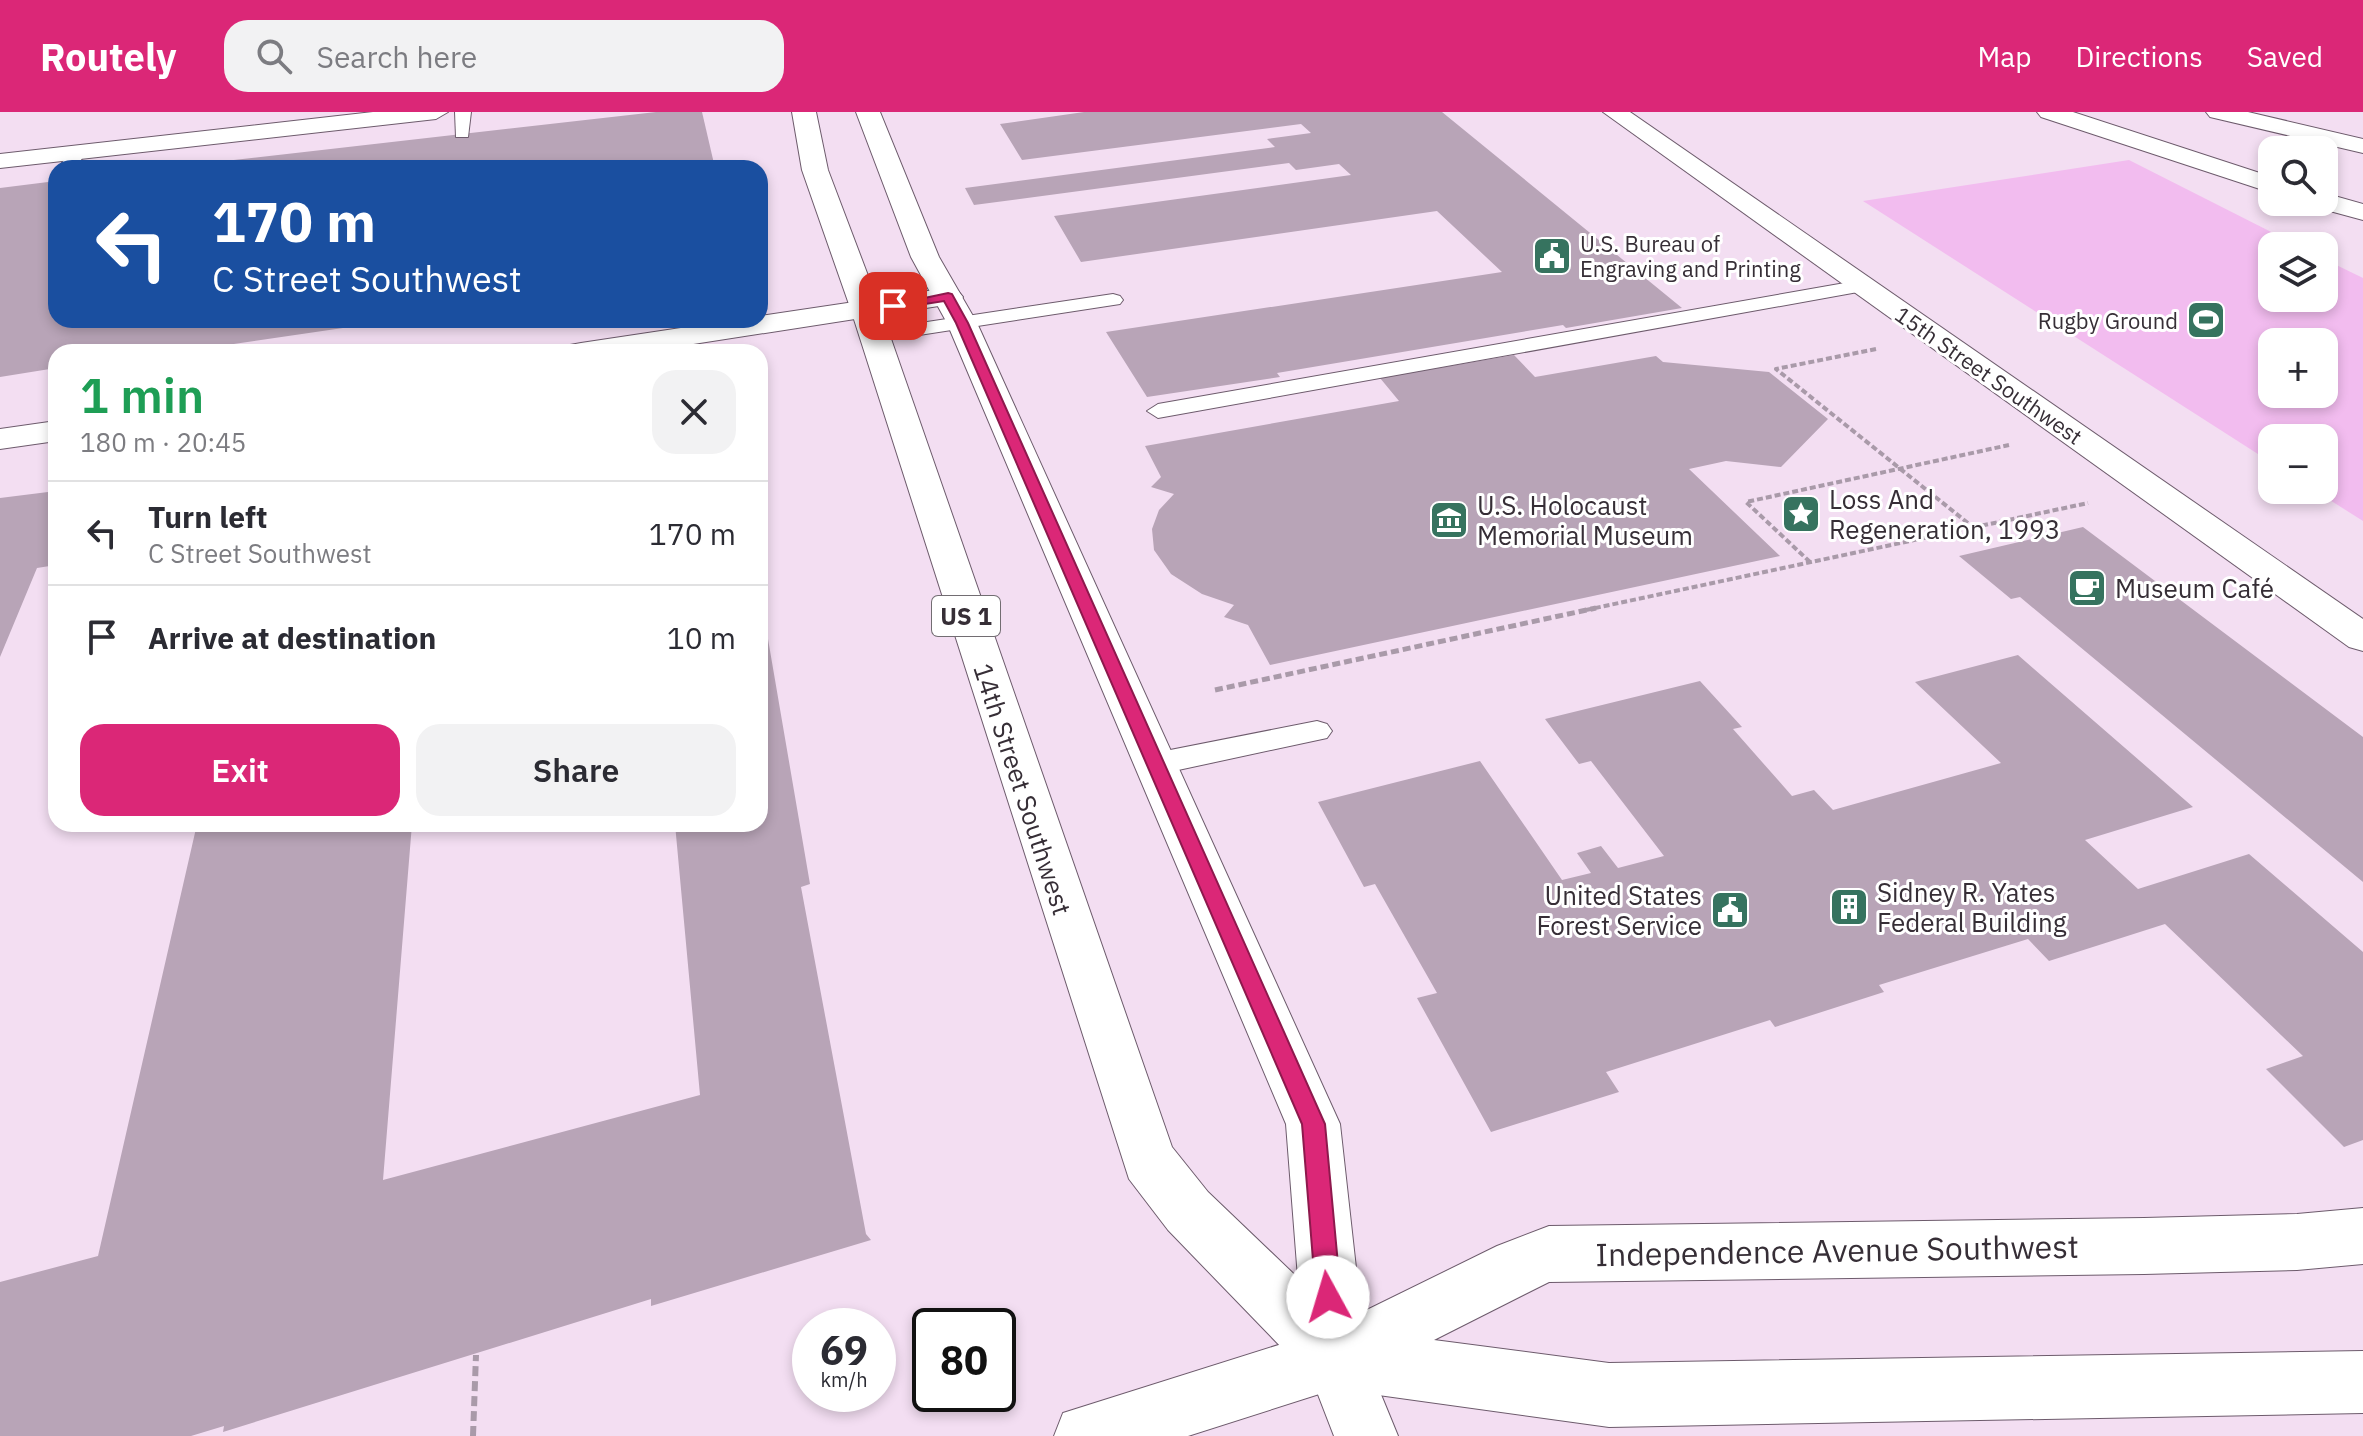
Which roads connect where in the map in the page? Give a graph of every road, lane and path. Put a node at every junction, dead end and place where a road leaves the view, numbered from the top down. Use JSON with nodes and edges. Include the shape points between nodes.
{"nodes":[{"id":1,"x":436,"y":112,"type":"edge"},
{"id":2,"x":463,"y":112,"type":"edge"},
{"id":3,"x":777,"y":112,"type":"edge"},
{"id":4,"x":804,"y":112,"type":"edge"},
{"id":5,"x":868,"y":112,"type":"edge"},
{"id":6,"x":1615,"y":112,"type":"edge"},
{"id":7,"x":2049,"y":112,"type":"edge"},
{"id":8,"x":2218,"y":112,"type":"edge"},
{"id":9,"x":462,"y":134,"type":"dead end"},
{"id":10,"x":2363,"y":146,"type":"edge"},
{"id":11,"x":48,"y":160,"type":"edge"},
{"id":12,"x":73,"y":160,"type":"edge"},
{"id":13,"x":0,"y":161,"type":"edge"},
{"id":14,"x":815,"y":170,"type":"junction"},
{"id":15,"x":2258,"y":180,"type":"edge"},
{"id":16,"x":2338,"y":205,"type":"edge"},
{"id":17,"x":2363,"y":212,"type":"edge"},
{"id":18,"x":1862,"y":286,"type":"junction"},
{"id":19,"x":1113,"y":300,"type":"dead end"},
{"id":20,"x":955,"y":310,"type":"junction"},
{"id":21,"x":870,"y":323,"type":"junction"},
{"id":22,"x":661,"y":344,"type":"edge"},
{"id":23,"x":1881,"y":348,"type":"dead end"},
{"id":24,"x":1158,"y":411,"type":"dead end"},
{"id":25,"x":48,"y":432,"type":"edge"},
{"id":26,"x":0,"y":439,"type":"edge"},
{"id":27,"x":2010,"y":445,"type":"dead end"},
{"id":28,"x":1900,"y":468,"type":"junction"},
{"id":29,"x":2088,"y":503,"type":"dead end"},
{"id":30,"x":1974,"y":528,"type":"junction"},
{"id":31,"x":1811,"y":563,"type":"junction"},
{"id":32,"x":2363,"y":638,"type":"edge"},
{"id":33,"x":1215,"y":690,"type":"dead end"},
{"id":34,"x":1317,"y":731,"type":"dead end"},
{"id":35,"x":1155,"y":764,"type":"junction"},
{"id":36,"x":2363,"y":1236,"type":"edge"},
{"id":37,"x":476,"y":1355,"type":"dead end"},
{"id":38,"x":1335,"y":1358,"type":"junction"},
{"id":39,"x":2363,"y":1382,"type":"edge"},
{"id":40,"x":473,"y":1436,"type":"edge"},
{"id":41,"x":1086,"y":1436,"type":"edge"},
{"id":42,"x":1366,"y":1436,"type":"edge"}],
"edges":[{"from":1,"to":12,"type":"main road"},
{"from":2,"to":9,"type":"lane"},
{"from":3,"to":14,"type":"main road"},
{"from":4,"to":14,"type":"main road","name":"14th Street Southwest","number":"US 1"},
{"from":5,"to":20,"type":"main road","name":"14th Street Southwest","number":"US 1","via":[[925,257]]},
{"from":6,"to":18,"type":"main road","name":"15th Street Southwest"},
{"from":7,"to":15,"type":"main road"},
{"from":8,"to":10,"type":"main road"},
{"from":11,"to":13,"type":"main road"},
{"from":14,"to":21,"type":"main road","name":"14th Street Southwest","number":"US 1"},
{"from":16,"to":17,"type":"main road"},
{"from":18,"to":24,"type":"lane"},
{"from":18,"to":32,"type":"main road","name":"15th Street Southwest"},
{"from":19,"to":20,"type":"lane"},
{"from":20,"to":21,"type":"main road"},
{"from":20,"to":35,"type":"main road","name":"14th Street Southwest","number":"US 1"},
{"from":21,"to":22,"type":"main road"},
{"from":21,"to":38,"type":"main road","name":"14th Street Southwest","number":"US 1","via":[[1149,1161],[1188,1211]]},
{"from":23,"to":28,"type":"path","via":[[1776,369]]},
{"from":25,"to":26,"type":"main road"},
{"from":27,"to":28,"type":"path"},
{"from":28,"to":30,"type":"path"},
{"from":28,"to":31,"type":"path","via":[[1746,502]]},
{"from":29,"to":30,"type":"path"},
{"from":30,"to":31,"type":"path"},
{"from":31,"to":33,"type":"path"},
{"from":34,"to":35,"type":"lane"},
{"from":35,"to":38,"type":"main road","name":"14th Street Southwest","number":"US 1","via":[[1313,1124]]},
{"from":36,"to":38,"type":"main road","name":"Independence Avenue Southwest","via":[[2144,1246],[1549,1254]]},
{"from":37,"to":40,"type":"path"},
{"from":38,"to":39,"type":"main road","name":"Independence Avenue Southwest","via":[[1609,1395]]},
{"from":38,"to":41,"type":"main road","name":"Independence Avenue Southwest"},
{"from":38,"to":42,"type":"main road","name":"14th Street Southwest","number":"US 1"}]}
